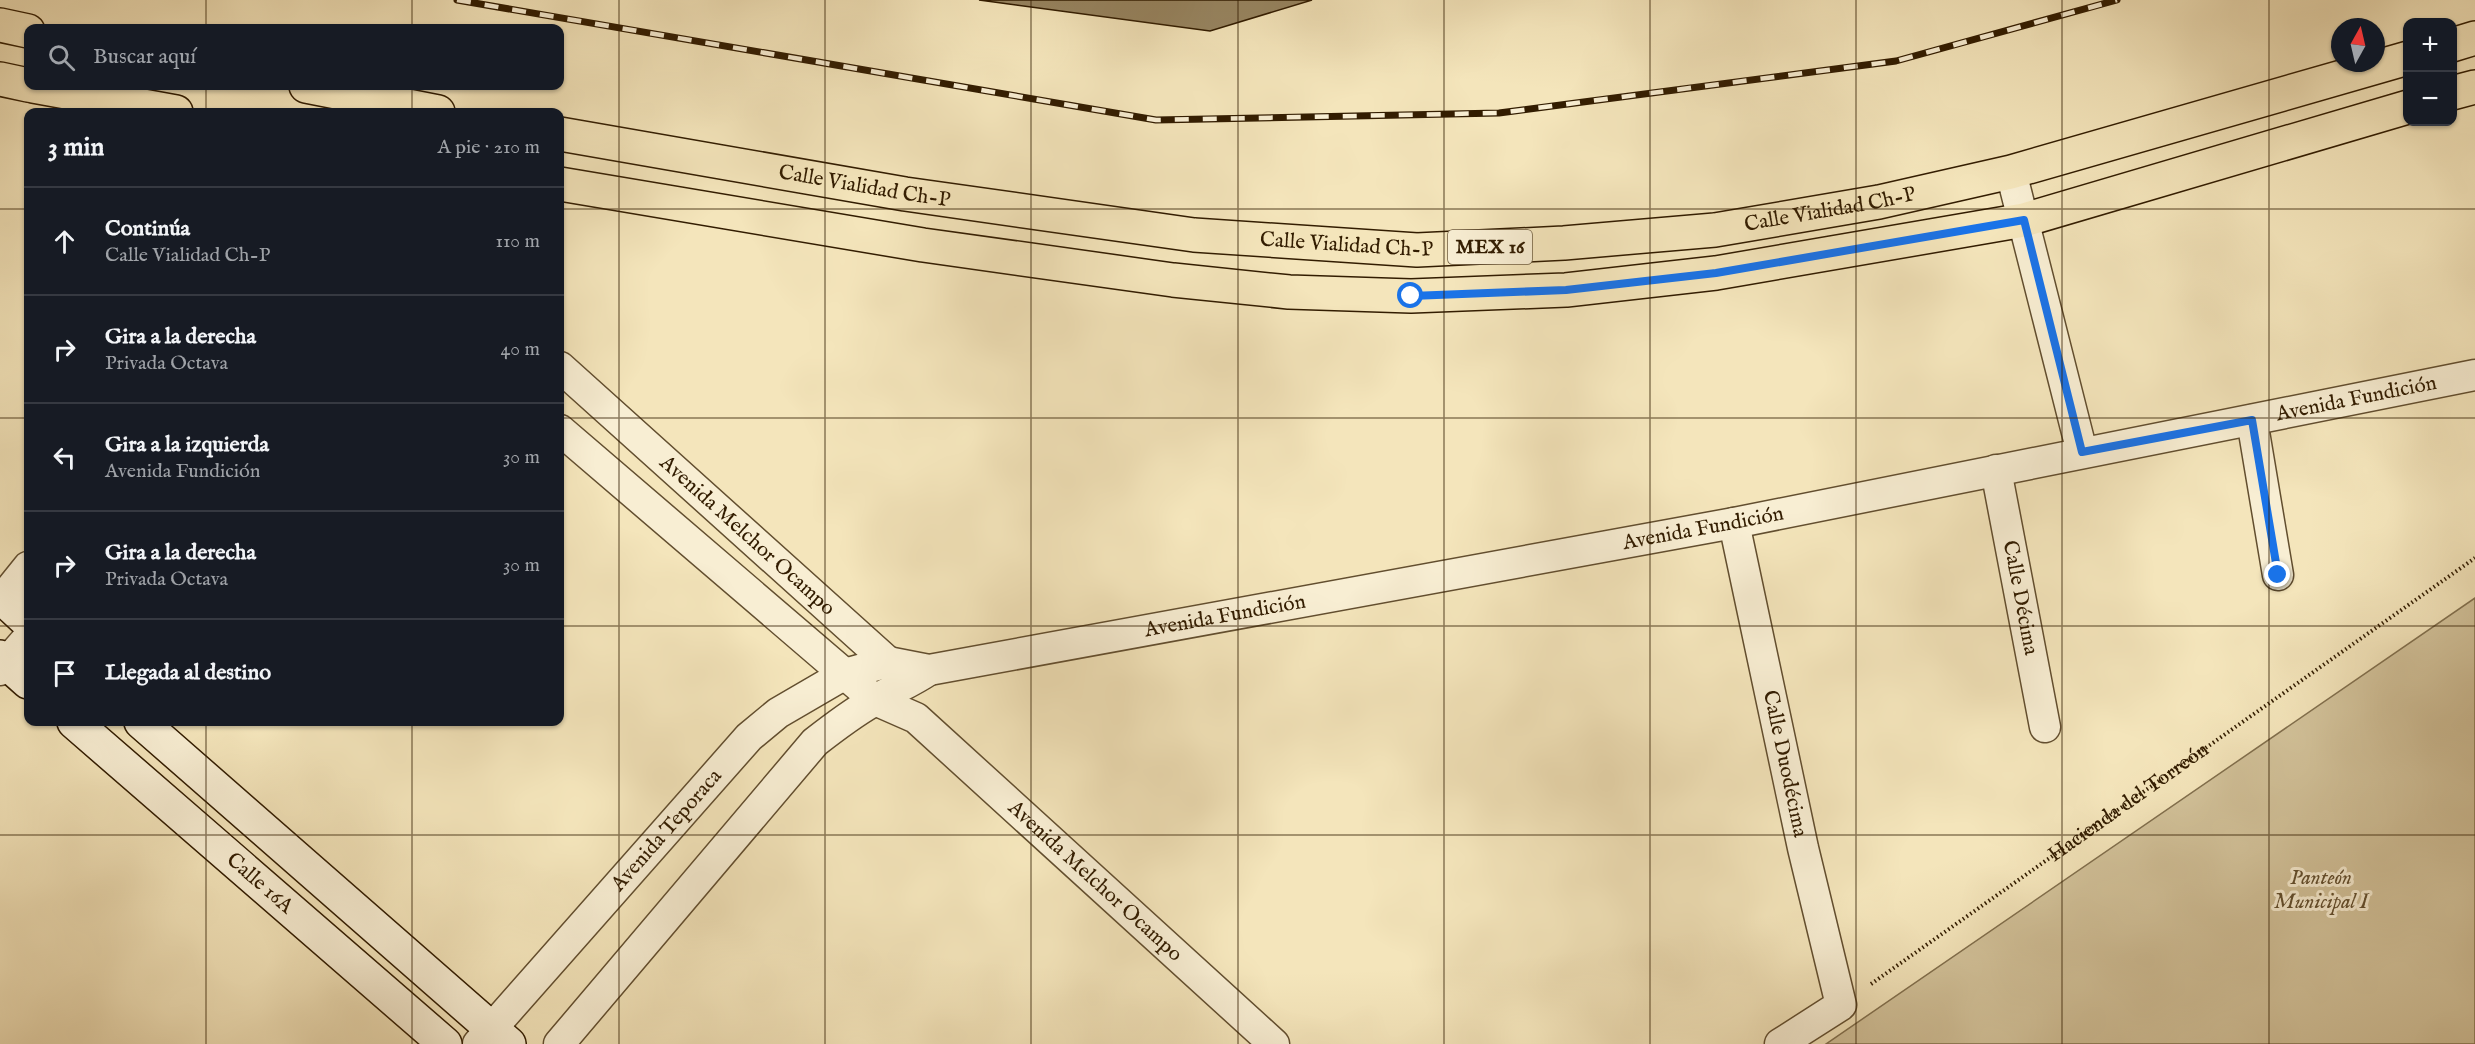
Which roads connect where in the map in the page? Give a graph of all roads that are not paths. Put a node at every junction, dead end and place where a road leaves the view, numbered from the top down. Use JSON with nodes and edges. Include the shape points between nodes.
{"nodes":[{"id":1,"x":0,"y":25,"type":"edge"},
{"id":2,"x":24,"y":30,"type":"edge"},
{"id":3,"x":2475,"y":38,"type":"edge"},
{"id":4,"x":2457,"y":43,"type":"edge"},
{"id":5,"x":2403,"y":59,"type":"edge"},
{"id":6,"x":0,"y":79,"type":"edge"},
{"id":7,"x":24,"y":84,"type":"edge"},
{"id":8,"x":2475,"y":87,"type":"edge"},
{"id":9,"x":55,"y":90,"type":"edge"},
{"id":10,"x":322,"y":90,"type":"edge"},
{"id":11,"x":2457,"y":92,"type":"edge"},
{"id":12,"x":154,"y":108,"type":"edge"},
{"id":13,"x":393,"y":108,"type":"edge"},
{"id":14,"x":2403,"y":108,"type":"edge"},
{"id":15,"x":564,"y":135,"type":"edge"},
{"id":16,"x":2011,"y":172,"type":"junction"},
{"id":17,"x":564,"y":185,"type":"edge"},
{"id":18,"x":2024,"y":220,"type":"junction"},
{"id":19,"x":564,"y":371,"type":"edge"},
{"id":20,"x":2475,"y":375,"type":"edge"},
{"id":21,"x":2252,"y":420,"type":"junction"},
{"id":22,"x":564,"y":433,"type":"edge"},
{"id":23,"x":2082,"y":452,"type":"junction"},
{"id":24,"x":1996,"y":470,"type":"junction"},
{"id":25,"x":1734,"y":522,"type":"junction"},
{"id":26,"x":24,"y":572,"type":"edge"},
{"id":27,"x":2278,"y":575,"type":"dead end"},
{"id":28,"x":1,"y":599,"type":"edge"},
{"id":29,"x":24,"y":619,"type":"edge"},
{"id":30,"x":24,"y":644,"type":"edge"},
{"id":31,"x":888,"y":662,"type":"junction"},
{"id":32,"x":9,"y":668,"type":"edge"},
{"id":33,"x":845,"y":674,"type":"junction"},
{"id":34,"x":918,"y":677,"type":"junction"},
{"id":35,"x":875,"y":700,"type":"junction"},
{"id":36,"x":916,"y":718,"type":"junction"},
{"id":37,"x":79,"y":726,"type":"edge"},
{"id":38,"x":145,"y":726,"type":"edge"},
{"id":39,"x":2045,"y":728,"type":"dead end"},
{"id":40,"x":493,"y":1039,"type":"edge"},
{"id":41,"x":445,"y":1044,"type":"edge"},
{"id":42,"x":559,"y":1044,"type":"edge"},
{"id":43,"x":1274,"y":1044,"type":"edge"},
{"id":44,"x":1780,"y":1044,"type":"edge"}],
"edges":[{"from":1,"to":2,"type":"main road"},
{"from":3,"to":4,"type":"main road"},
{"from":5,"to":16,"type":"main road","name":"Calle Vialidad Ch-P","number":"MEX 16"},
{"from":6,"to":7,"type":"main road"},
{"from":8,"to":11,"type":"main road"},
{"from":9,"to":12,"type":"main road"},
{"from":10,"to":13,"type":"main road"},
{"from":14,"to":18,"type":"main road","name":"Calle Vialidad Ch-P","number":"MEX 16"},
{"from":15,"to":16,"type":"main road","name":"Calle Vialidad Ch-P","number":"MEX 16","via":[[905,194],[1194,235],[1417,250],[1715,230],[1879,202]]},
{"from":16,"to":18,"type":"street"},
{"from":17,"to":18,"type":"main road","name":"Calle Vialidad Ch-P","number":"MEX 16","via":[[923,245],[1173,280],[1289,292],[1411,296],[1566,290],[1716,273]]},
{"from":18,"to":23,"type":"street"},
{"from":19,"to":31,"type":"street","name":"Avenida Melchor Ocampo"},
{"from":20,"to":21,"type":"street","name":"Avenida Fundición"},
{"from":21,"to":23,"type":"street","name":"Avenida Fundición"},
{"from":21,"to":27,"type":"street"},
{"from":22,"to":33,"type":"street","name":"Avenida Melchor Ocampo"},
{"from":23,"to":24,"type":"street","name":"Avenida Fundición"},
{"from":24,"to":25,"type":"street","name":"Avenida Fundición"},
{"from":24,"to":39,"type":"street","name":"Calle Décima"},
{"from":25,"to":34,"type":"street","name":"Avenida Fundición"},
{"from":25,"to":44,"type":"street","name":"Calle Duodécima","via":[[1803,848],[1841,1005]]},
{"from":26,"to":28,"type":"street"},
{"from":28,"to":29,"type":"main road"},
{"from":30,"to":32,"type":"street"},
{"from":31,"to":33,"type":"street","name":"Avenida Teporaca"},
{"from":31,"to":34,"type":"street","name":"Avenida Fundición"},
{"from":33,"to":35,"type":"street","name":"Avenida Melchor Ocampo"},
{"from":33,"to":40,"type":"street","name":"Avenida Teporaca","via":[[778,713],[749,737]]},
{"from":34,"to":35,"type":"street"},
{"from":34,"to":36,"type":"street"},
{"from":35,"to":36,"type":"street","name":"Avenida Melchor Ocampo"},
{"from":35,"to":42,"type":"street","via":[[815,742],[788,771]]},
{"from":36,"to":43,"type":"street","name":"Avenida Melchor Ocampo"},
{"from":37,"to":41,"type":"main road","name":"Calle 16A"},
{"from":38,"to":40,"type":"main road","name":"Calle 16A"}]}
